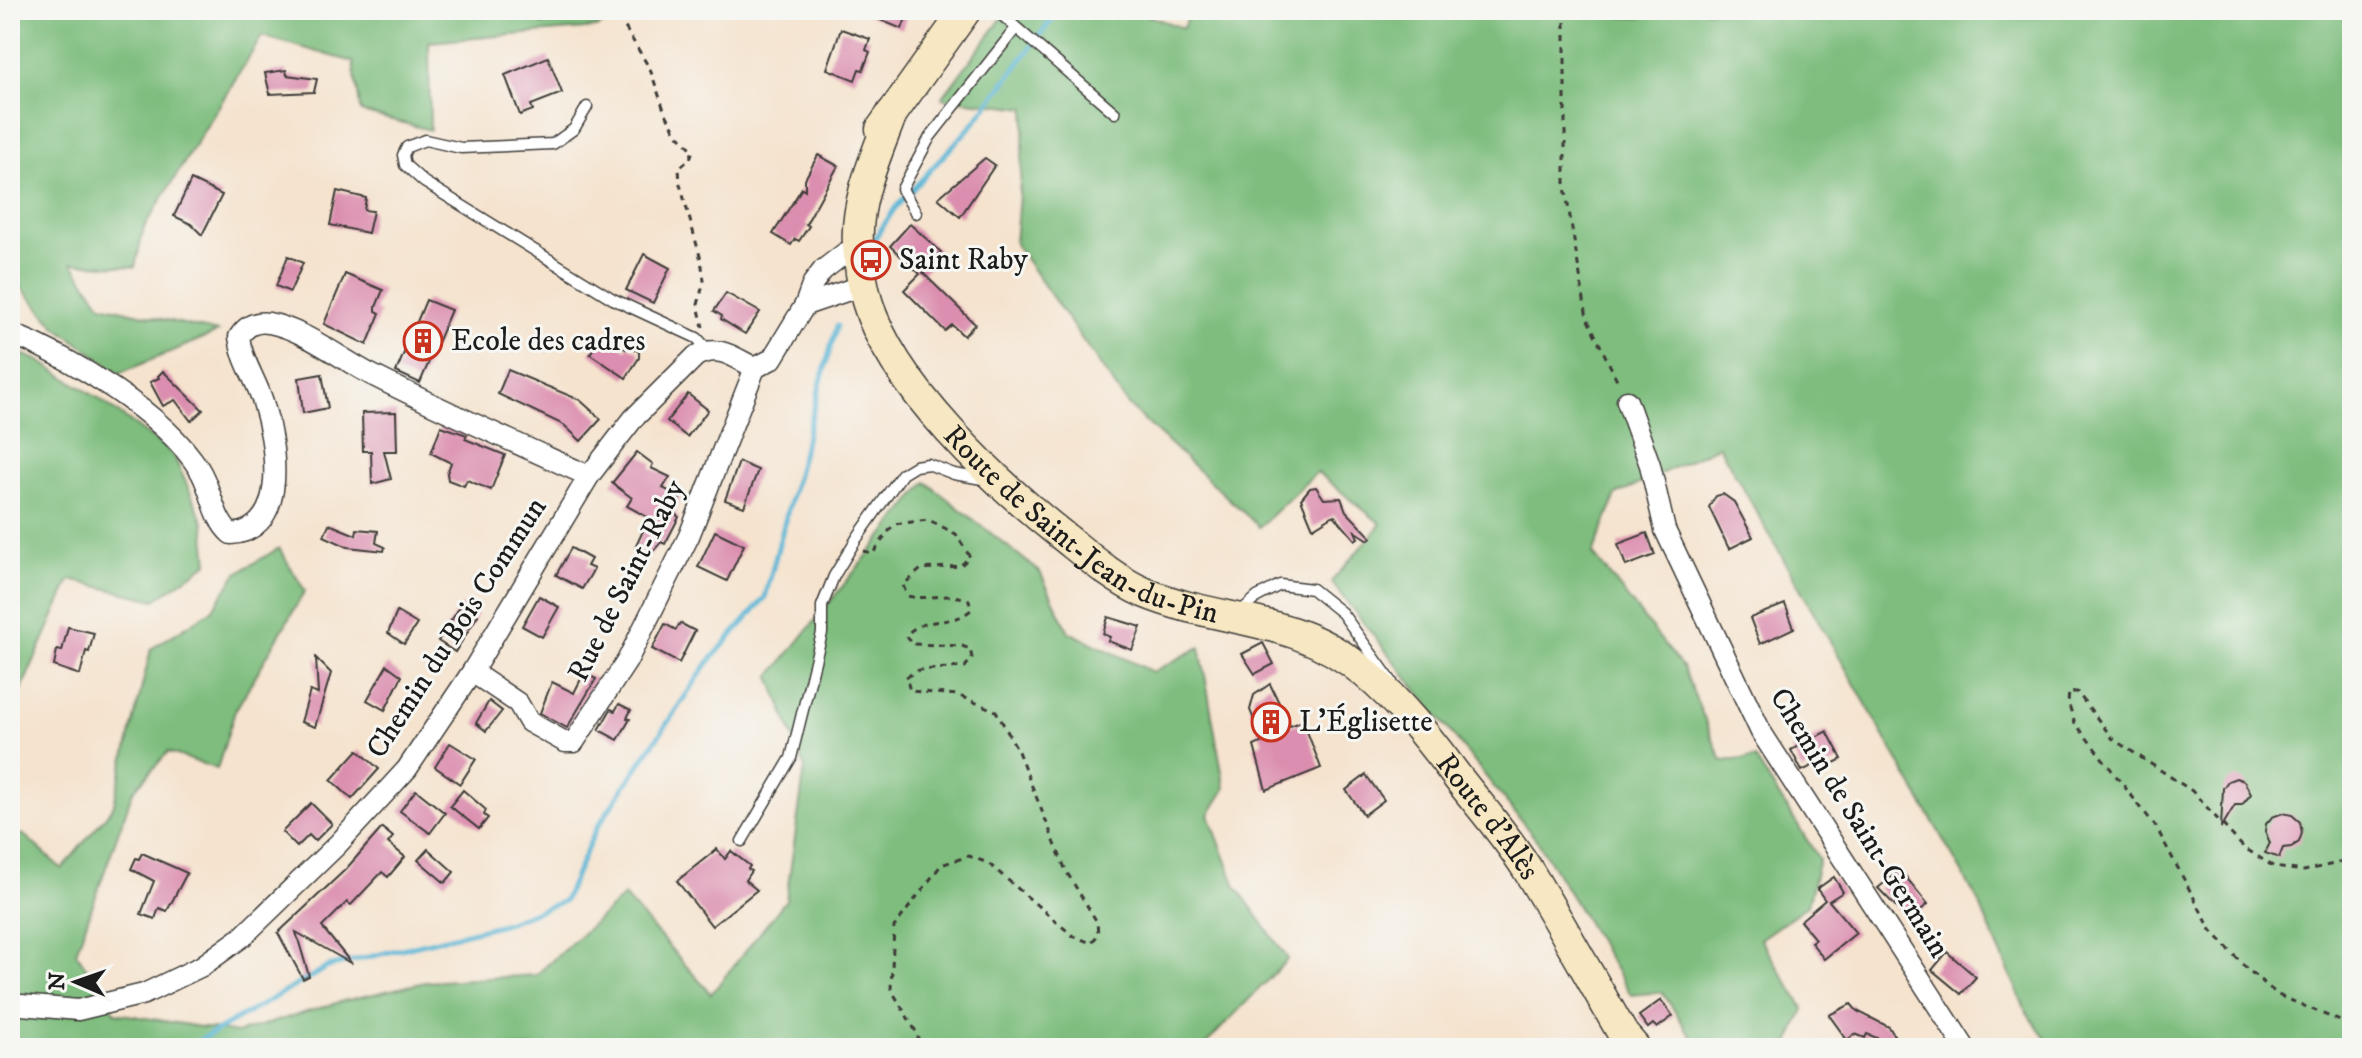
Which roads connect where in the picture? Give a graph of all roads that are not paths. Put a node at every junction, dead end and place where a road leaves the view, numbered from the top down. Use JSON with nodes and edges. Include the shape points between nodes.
{"nodes":[{"id":1,"x":966,"y":10,"type":"edge"},
{"id":2,"x":996,"y":10,"type":"edge"},
{"id":3,"x":1018,"y":30,"type":"junction"},
{"id":4,"x":587,"y":107,"type":"dead end"},
{"id":5,"x":892,"y":113,"type":"junction"},
{"id":6,"x":1115,"y":113,"type":"dead end"},
{"id":7,"x":916,"y":213,"type":"dead end"},
{"id":8,"x":845,"y":253,"type":"junction"},
{"id":9,"x":849,"y":290,"type":"junction"},
{"id":10,"x":805,"y":305,"type":"junction"},
{"id":11,"x":10,"y":333,"type":"edge"},
{"id":12,"x":708,"y":350,"type":"junction"},
{"id":13,"x":755,"y":368,"type":"junction"},
{"id":14,"x":1627,"y":401,"type":"road end"},
{"id":15,"x":932,"y":409,"type":"junction"},
{"id":16,"x":589,"y":476,"type":"junction"},
{"id":17,"x":998,"y":482,"type":"junction"},
{"id":18,"x":1239,"y":617,"type":"junction"},
{"id":19,"x":472,"y":672,"type":"junction"},
{"id":20,"x":1417,"y":725,"type":"junction"},
{"id":21,"x":742,"y":841,"type":"dead end"},
{"id":22,"x":10,"y":1004,"type":"edge"},
{"id":23,"x":1635,"y":1048,"type":"edge"},
{"id":24,"x":1965,"y":1048,"type":"edge"}],
"edges":[{"from":1,"to":5,"type":"main road","name":"Route de Saint-Jean-du-Pin"},
{"from":2,"to":3,"type":"lane"},
{"from":3,"to":6,"type":"lane"},
{"from":3,"to":7,"type":"lane","via":[[930,137],[902,189]]},
{"from":4,"to":12,"type":"lane","via":[[574,129],[553,144],[461,148],[425,140],[407,147],[405,165],[464,208],[613,299],[697,338]]},
{"from":5,"to":8,"type":"main road","name":"Route de Saint-Jean-du-Pin","via":[[869,153],[848,209]]},
{"from":5,"to":15,"type":"main road","name":"Route de Saint-Jean-du-Pin","via":[[860,209],[857,241],[867,303],[902,370]]},
{"from":8,"to":9,"type":"main road","name":"Route de Saint-Jean-du-Pin"},
{"from":8,"to":10,"type":"street","via":[[823,270]]},
{"from":9,"to":10,"type":"street"},
{"from":9,"to":15,"type":"main road","name":"Route de Saint-Jean-du-Pin","via":[[862,332],[912,396]]},
{"from":10,"to":13,"type":"street","via":[[772,359]]},
{"from":11,"to":16,"type":"street","via":[[43,346],[143,410],[200,470],[222,527],[231,534],[257,526],[269,510],[273,487],[268,420],[239,337],[254,323],[286,328],[371,375]]},
{"from":12,"to":13,"type":"street"},
{"from":12,"to":16,"type":"street","name":"Chemin du Bois Commun","via":[[633,419]]},
{"from":13,"to":19,"type":"street","name":"Rue de Saint-Raby","via":[[689,536],[627,661],[574,742],[529,722],[518,703]]},
{"from":14,"to":24,"type":"street","name":"Chemin de Saint-Germain","via":[[1665,530],[1761,732]]},
{"from":15,"to":17,"type":"main road","name":"Route de Saint-Jean-du-Pin"},
{"from":16,"to":19,"type":"street","name":"Chemin du Bois Commun"},
{"from":17,"to":18,"type":"main road","name":"Route de Saint-Jean-du-Pin","via":[[1106,570],[1142,591]]},
{"from":17,"to":21,"type":"lane","via":[[928,464],[902,474],[834,576],[822,606],[822,633],[791,758]]},
{"from":18,"to":20,"type":"main road","name":"Route d'Alès","via":[[1325,644],[1366,673]]},
{"from":18,"to":20,"type":"lane","via":[[1257,597],[1280,585],[1312,589],[1342,613],[1383,666]]},
{"from":19,"to":22,"type":"street","name":"Chemin du Bois Commun","via":[[407,769],[242,937],[202,966],[144,994],[78,1010]]},
{"from":20,"to":23,"type":"main road","name":"Route d'Alès","via":[[1524,864]]}]}
